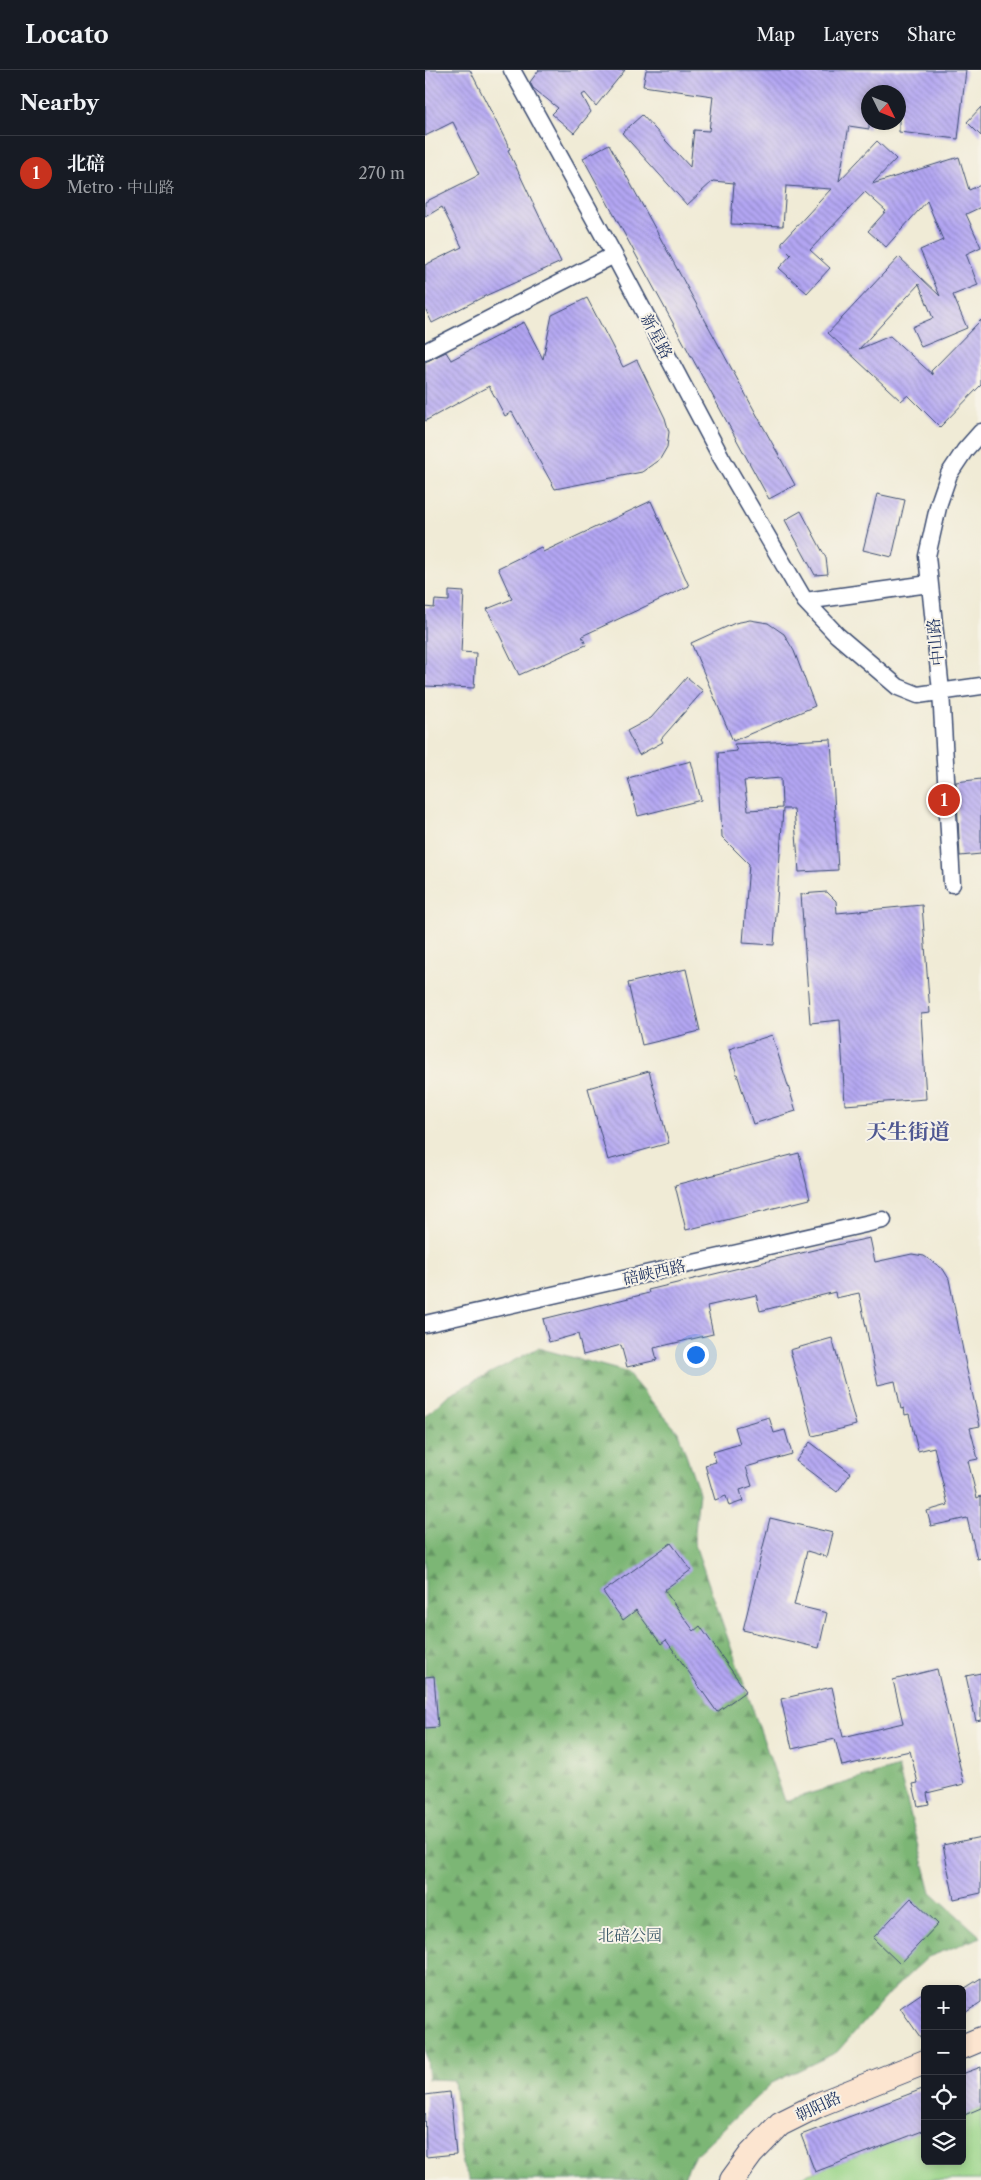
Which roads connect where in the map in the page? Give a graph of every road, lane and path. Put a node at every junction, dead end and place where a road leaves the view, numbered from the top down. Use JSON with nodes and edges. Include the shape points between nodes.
{"nodes":[{"id":1,"x":512,"y":70,"type":"edge"},
{"id":2,"x":614,"y":255,"type":"junction"},
{"id":3,"x":425,"y":352,"type":"edge"},
{"id":4,"x":981,"y":432,"type":"edge"},
{"id":5,"x":929,"y":584,"type":"junction"},
{"id":6,"x":805,"y":601,"type":"junction"},
{"id":7,"x":981,"y":686,"type":"edge"},
{"id":8,"x":941,"y":692,"type":"junction"},
{"id":9,"x":951,"y":884,"type":"dead end"},
{"id":10,"x":883,"y":1220,"type":"dead end"},
{"id":11,"x":425,"y":1324,"type":"edge"},
{"id":12,"x":981,"y":2039,"type":"edge"},
{"id":13,"x":966,"y":2045,"type":"edge"},
{"id":14,"x":981,"y":2054,"type":"edge"},
{"id":15,"x":966,"y":2060,"type":"edge"},
{"id":16,"x":921,"y":2064,"type":"edge"},
{"id":17,"x":921,"y":2078,"type":"edge"},
{"id":18,"x":732,"y":2180,"type":"edge"},
{"id":19,"x":750,"y":2180,"type":"edge"}],
"edges":[{"from":1,"to":2,"type":"street","name":"新星路"},
{"from":2,"to":3,"type":"street"},
{"from":2,"to":6,"type":"street","name":"新星路","via":[[721,457]]},
{"from":4,"to":5,"type":"street","name":"中山路","via":[[949,474],[939,503],[927,556]]},
{"from":5,"to":6,"type":"street"},
{"from":5,"to":8,"type":"street","name":"中山路"},
{"from":6,"to":8,"type":"street","name":"新星路","via":[[837,635],[898,687],[918,695]]},
{"from":7,"to":8,"type":"street","name":"新星路"},
{"from":8,"to":9,"type":"street","name":"中山路"},
{"from":10,"to":11,"type":"street","name":"碚峡西路"},
{"from":12,"to":13,"type":"street"},
{"from":14,"to":15,"type":"street"},
{"from":16,"to":18,"type":"street","name":"朝阳路","via":[[820,2104],[780,2124]]},
{"from":17,"to":19,"type":"street","via":[[826,2114],[792,2133],[763,2161]]}]}
